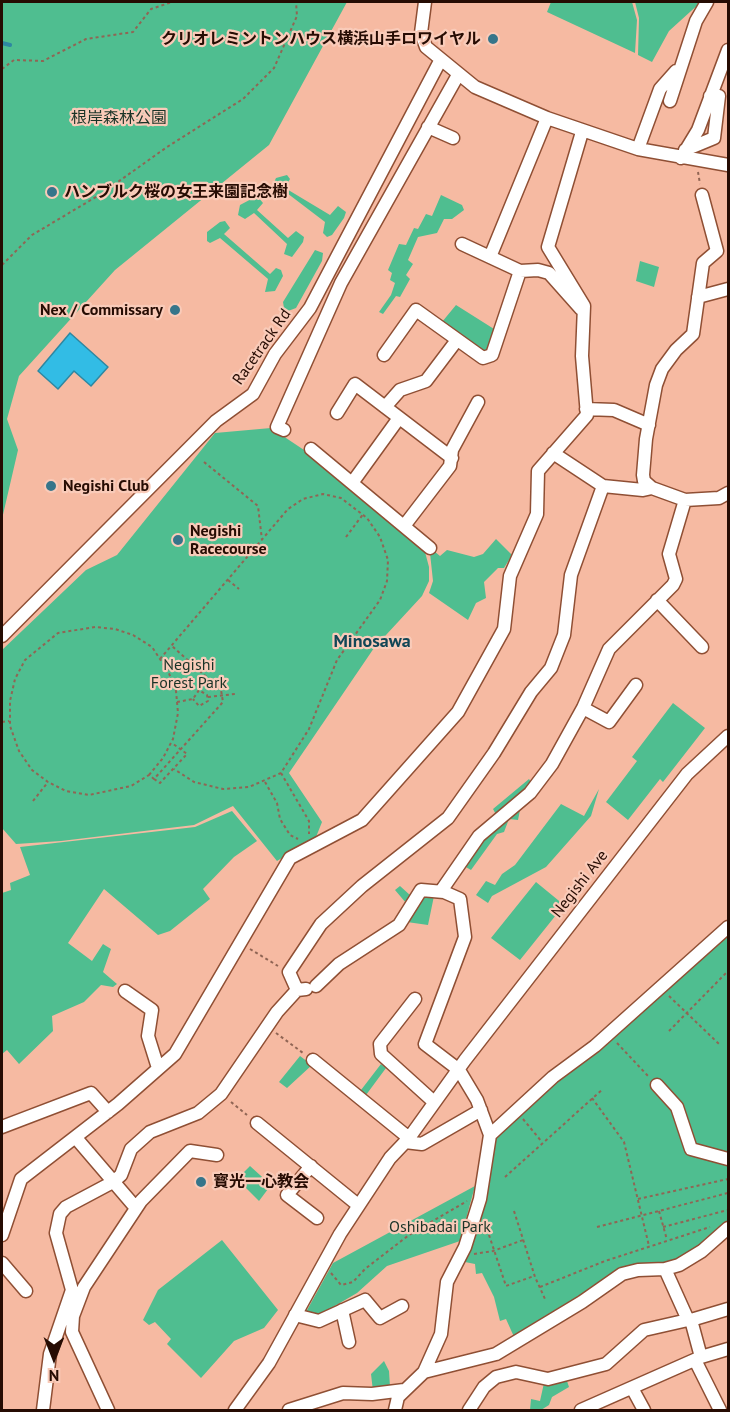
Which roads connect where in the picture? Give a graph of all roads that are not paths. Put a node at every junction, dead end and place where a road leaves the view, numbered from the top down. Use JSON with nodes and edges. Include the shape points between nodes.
{"nodes":[{"id":1,"x":425,"y":2,"type":"edge"},
{"id":2,"x":707,"y":2,"type":"edge"},
{"id":3,"x":729,"y":50,"type":"edge"},
{"id":4,"x":440,"y":61,"type":"junction"},
{"id":5,"x":679,"y":68,"type":"junction"},
{"id":6,"x":458,"y":75,"type":"junction"},
{"id":7,"x":710,"y":96,"type":"junction"},
{"id":8,"x":670,"y":102,"type":"dead end"},
{"id":9,"x":547,"y":118,"type":"junction"},
{"id":10,"x":428,"y":127,"type":"junction"},
{"id":11,"x":582,"y":132,"type":"junction"},
{"id":12,"x":453,"y":138,"type":"dead end"},
{"id":13,"x":638,"y":149,"type":"junction"},
{"id":14,"x":683,"y":154,"type":"junction"},
{"id":15,"x":728,"y":165,"type":"edge"},
{"id":16,"x":702,"y":195,"type":"dead end"},
{"id":17,"x":462,"y":244,"type":"dead end"},
{"id":18,"x":490,"y":257,"type":"junction"},
{"id":19,"x":520,"y":271,"type":"junction"},
{"id":20,"x":729,"y":289,"type":"edge"},
{"id":21,"x":698,"y":297,"type":"junction"},
{"id":22,"x":584,"y":312,"type":"junction"},
{"id":23,"x":457,"y":340,"type":"junction"},
{"id":24,"x":384,"y":355,"type":"dead end"},
{"id":25,"x":478,"y":402,"type":"dead end"},
{"id":26,"x":385,"y":408,"type":"junction"},
{"id":27,"x":586,"y":409,"type":"junction"},
{"id":28,"x":337,"y":413,"type":"dead end"},
{"id":29,"x":399,"y":418,"type":"junction"},
{"id":30,"x":649,"y":425,"type":"junction"},
{"id":31,"x":284,"y":430,"type":"dead end"},
{"id":32,"x":311,"y":449,"type":"dead end"},
{"id":33,"x":554,"y":453,"type":"junction"},
{"id":34,"x":452,"y":458,"type":"junction"},
{"id":35,"x":352,"y":483,"type":"junction"},
{"id":36,"x":603,"y":486,"type":"junction"},
{"id":37,"x":652,"y":488,"type":"junction"},
{"id":38,"x":729,"y":493,"type":"edge"},
{"id":39,"x":685,"y":500,"type":"junction"},
{"id":40,"x":404,"y":526,"type":"junction"},
{"id":41,"x":430,"y":548,"type":"dead end"},
{"id":42,"x":657,"y":600,"type":"junction"},
{"id":43,"x":2,"y":636,"type":"edge"},
{"id":44,"x":702,"y":647,"type":"dead end"},
{"id":45,"x":636,"y":685,"type":"dead end"},
{"id":46,"x":583,"y":708,"type":"junction"},
{"id":47,"x":729,"y":736,"type":"edge"},
{"id":48,"x":441,"y":891,"type":"junction"},
{"id":49,"x":729,"y":927,"type":"edge"},
{"id":50,"x":306,"y":988,"type":"junction"},
{"id":51,"x":124,"y":990,"type":"dead end"},
{"id":52,"x":415,"y":999,"type":"dead end"},
{"id":53,"x":313,"y":1060,"type":"road end"},
{"id":54,"x":462,"y":1065,"type":"junction"},
{"id":55,"x":158,"y":1068,"type":"junction"},
{"id":56,"x":657,"y":1085,"type":"road end"},
{"id":57,"x":434,"y":1102,"type":"junction"},
{"id":58,"x":481,"y":1110,"type":"junction"},
{"id":59,"x":108,"y":1112,"type":"junction"},
{"id":60,"x":257,"y":1124,"type":"road end"},
{"id":61,"x":2,"y":1127,"type":"edge"},
{"id":62,"x":489,"y":1135,"type":"junction"},
{"id":63,"x":76,"y":1138,"type":"junction"},
{"id":64,"x":407,"y":1140,"type":"junction"},
{"id":65,"x":216,"y":1155,"type":"dead end"},
{"id":66,"x":729,"y":1159,"type":"edge"},
{"id":67,"x":310,"y":1167,"type":"junction"},
{"id":68,"x":112,"y":1182,"type":"junction"},
{"id":69,"x":358,"y":1205,"type":"junction"},
{"id":70,"x":136,"y":1208,"type":"junction"},
{"id":71,"x":317,"y":1218,"type":"dead end"},
{"id":72,"x":729,"y":1228,"type":"edge"},
{"id":73,"x":2,"y":1235,"type":"edge"},
{"id":74,"x":2,"y":1263,"type":"edge"},
{"id":75,"x":665,"y":1269,"type":"junction"},
{"id":76,"x":26,"y":1291,"type":"dead end"},
{"id":77,"x":402,"y":1306,"type":"dead end"},
{"id":78,"x":729,"y":1309,"type":"edge"},
{"id":79,"x":342,"y":1310,"type":"junction"},
{"id":80,"x":295,"y":1315,"type":"junction"},
{"id":81,"x":690,"y":1320,"type":"junction"},
{"id":82,"x":349,"y":1342,"type":"dead end"},
{"id":83,"x":729,"y":1348,"type":"edge"},
{"id":84,"x":698,"y":1358,"type":"junction"},
{"id":85,"x":424,"y":1372,"type":"junction"},
{"id":86,"x":632,"y":1388,"type":"junction"},
{"id":87,"x":404,"y":1390,"type":"junction"},
{"id":88,"x":43,"y":1410,"type":"edge"},
{"id":89,"x":108,"y":1410,"type":"edge"},
{"id":90,"x":235,"y":1410,"type":"edge"},
{"id":91,"x":289,"y":1410,"type":"edge"},
{"id":92,"x":395,"y":1410,"type":"edge"},
{"id":93,"x":469,"y":1410,"type":"edge"},
{"id":94,"x":581,"y":1410,"type":"edge"},
{"id":95,"x":644,"y":1410,"type":"edge"},
{"id":96,"x":720,"y":1410,"type":"edge"}],
"edges":[{"from":1,"to":4,"type":"street","via":[[421,33],[426,47]]},
{"from":2,"to":5,"type":"street"},
{"from":3,"to":7,"type":"street"},
{"from":4,"to":6,"type":"street"},
{"from":4,"to":43,"type":"street","name":"Racetrack Rd","via":[[309,308],[253,394],[216,420]]},
{"from":5,"to":8,"type":"street"},
{"from":5,"to":13,"type":"street","via":[[660,89]]},
{"from":6,"to":9,"type":"street","via":[[494,97]]},
{"from":6,"to":10,"type":"street"},
{"from":7,"to":14,"type":"street","via":[[698,130]]},
{"from":7,"to":14,"type":"street","via":[[719,96],[714,138]]},
{"from":9,"to":11,"type":"street"},
{"from":9,"to":18,"type":"street"},
{"from":10,"to":12,"type":"street"},
{"from":10,"to":31,"type":"street","via":[[341,283],[277,427]]},
{"from":11,"to":13,"type":"street"},
{"from":11,"to":22,"type":"street","via":[[548,247]]},
{"from":13,"to":14,"type":"street"},
{"from":14,"to":15,"type":"street"},
{"from":16,"to":21,"type":"street","via":[[717,251],[703,263]]},
{"from":17,"to":18,"type":"street"},
{"from":18,"to":19,"type":"street"},
{"from":19,"to":22,"type":"street","via":[[549,273]]},
{"from":19,"to":23,"type":"street","via":[[492,355],[483,358]]},
{"from":20,"to":21,"type":"street"},
{"from":21,"to":30,"type":"street","via":[[693,334],[662,369]]},
{"from":22,"to":27,"type":"street"},
{"from":23,"to":24,"type":"street","via":[[416,310]]},
{"from":23,"to":26,"type":"street","via":[[426,381],[400,390]]},
{"from":25,"to":34,"type":"street","via":[[452,450]]},
{"from":26,"to":28,"type":"street","via":[[355,384]]},
{"from":26,"to":29,"type":"street"},
{"from":27,"to":30,"type":"street","via":[[614,410]]},
{"from":27,"to":33,"type":"street","via":[[587,415]]},
{"from":29,"to":34,"type":"street"},
{"from":29,"to":35,"type":"street"},
{"from":30,"to":37,"type":"street","via":[[643,475]]},
{"from":32,"to":35,"type":"street"},
{"from":33,"to":36,"type":"street"},
{"from":33,"to":55,"type":"street","via":[[538,471],[537,514],[510,576],[506,624],[458,712],[362,820],[305,845],[290,858],[175,1053]]},
{"from":34,"to":40,"type":"street"},
{"from":35,"to":40,"type":"street"},
{"from":36,"to":37,"type":"street"},
{"from":36,"to":50,"type":"street","via":[[571,575],[564,635],[550,668],[448,819],[362,886],[321,924],[289,972]]},
{"from":37,"to":39,"type":"street"},
{"from":38,"to":39,"type":"street","via":[[719,498]]},
{"from":39,"to":42,"type":"street","via":[[669,554],[675,579]]},
{"from":40,"to":41,"type":"street"},
{"from":42,"to":44,"type":"street"},
{"from":42,"to":46,"type":"street","via":[[609,649]]},
{"from":45,"to":46,"type":"street","via":[[609,722]]},
{"from":46,"to":48,"type":"street","via":[[552,764],[530,793],[479,836]]},
{"from":47,"to":54,"type":"street","name":"Negishi Ave","via":[[687,774]]},
{"from":48,"to":50,"type":"street","via":[[421,890],[399,925]]},
{"from":48,"to":54,"type":"street","via":[[460,898],[465,937],[425,1044]]},
{"from":49,"to":62,"type":"street"},
{"from":50,"to":68,"type":"street","via":[[267,1027],[221,1094],[198,1113],[150,1132],[131,1149],[121,1175]]},
{"from":51,"to":55,"type":"street","via":[[152,1010],[148,1036]]},
{"from":52,"to":57,"type":"street","via":[[380,1044],[381,1054]]},
{"from":53,"to":64,"type":"street"},
{"from":54,"to":57,"type":"street","name":"Negishi Ave"},
{"from":54,"to":58,"type":"street"},
{"from":55,"to":59,"type":"street"},
{"from":56,"to":66,"type":"street","via":[[677,1107],[691,1149]]},
{"from":57,"to":64,"type":"street","name":"Negishi Ave"},
{"from":58,"to":62,"type":"street"},
{"from":58,"to":64,"type":"street","via":[[422,1144]]},
{"from":59,"to":61,"type":"street","via":[[91,1093]]},
{"from":59,"to":63,"type":"street"},
{"from":60,"to":67,"type":"street"},
{"from":62,"to":85,"type":"street","via":[[481,1195],[465,1247],[447,1282],[441,1334]]},
{"from":63,"to":68,"type":"street"},
{"from":63,"to":73,"type":"street","via":[[21,1179]]},
{"from":64,"to":69,"type":"street","name":"Negishi Ave"},
{"from":65,"to":70,"type":"street","via":[[190,1151]]},
{"from":67,"to":69,"type":"street"},
{"from":67,"to":71,"type":"street","via":[[287,1195]]},
{"from":68,"to":70,"type":"street"},
{"from":68,"to":88,"type":"street","via":[[66,1207],[57,1221],[56,1233],[72,1290],[50,1354]]},
{"from":69,"to":80,"type":"street","name":"Negishi Ave"},
{"from":70,"to":89,"type":"street","via":[[84,1287],[73,1316],[72,1332]]},
{"from":72,"to":75,"type":"street","via":[[702,1251]]},
{"from":74,"to":76,"type":"street"},
{"from":75,"to":81,"type":"street"},
{"from":75,"to":85,"type":"street","via":[[622,1274],[513,1346]]},
{"from":77,"to":79,"type":"street","via":[[380,1318],[364,1300]]},
{"from":78,"to":81,"type":"street"},
{"from":79,"to":80,"type":"street","via":[[320,1321]]},
{"from":79,"to":82,"type":"street"},
{"from":80,"to":90,"type":"street","name":"Negishi Ave","via":[[269,1363]]},
{"from":81,"to":84,"type":"street"},
{"from":81,"to":93,"type":"street","via":[[644,1330],[606,1364],[548,1379],[516,1372],[495,1377]]},
{"from":83,"to":84,"type":"street"},
{"from":84,"to":86,"type":"street"},
{"from":84,"to":96,"type":"street"},
{"from":85,"to":87,"type":"street"},
{"from":86,"to":94,"type":"street"},
{"from":86,"to":95,"type":"street"},
{"from":87,"to":91,"type":"street","via":[[343,1393]]},
{"from":87,"to":92,"type":"street"}]}
